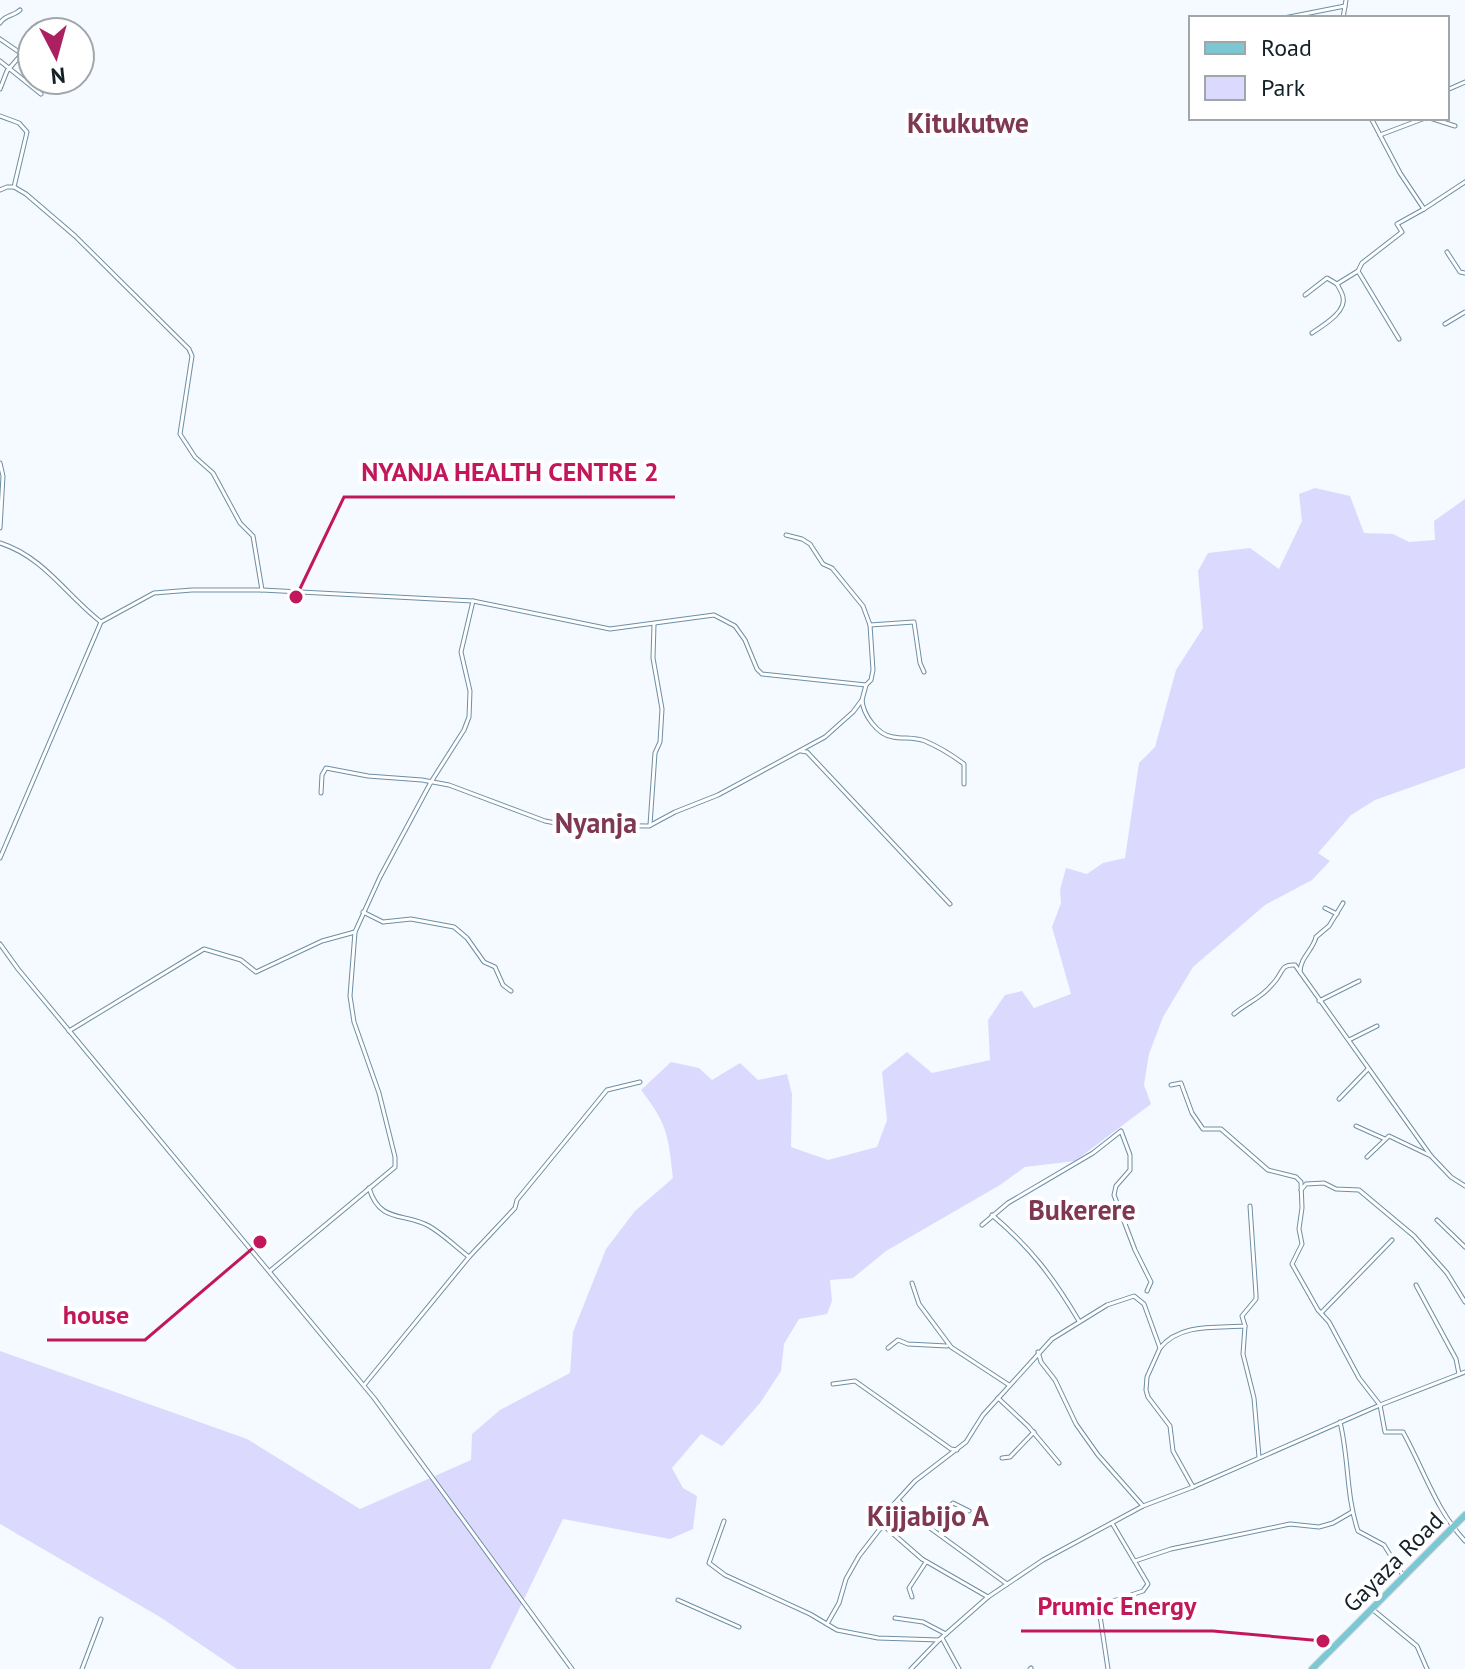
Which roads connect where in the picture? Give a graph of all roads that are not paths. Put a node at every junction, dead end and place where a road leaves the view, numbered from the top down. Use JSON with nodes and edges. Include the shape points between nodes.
{"nodes":[{"id":1,"x":1345,"y":3,"type":"edge"},
{"id":2,"x":20,"y":10,"type":"dead end"},
{"id":3,"x":1292,"y":16,"type":"edge"},
{"id":4,"x":0,"y":23,"type":"edge"},
{"id":5,"x":0,"y":39,"type":"edge"},
{"id":6,"x":0,"y":61,"type":"edge"},
{"id":7,"x":12,"y":68,"type":"junction"},
{"id":8,"x":16,"y":72,"type":"edge"},
{"id":9,"x":0,"y":89,"type":"edge"},
{"id":10,"x":0,"y":116,"type":"edge"},
{"id":11,"x":1372,"y":120,"type":"edge"},
{"id":12,"x":1422,"y":120,"type":"edge"},
{"id":13,"x":1435,"y":120,"type":"edge"},
{"id":14,"x":1455,"y":126,"type":"dead end"},
{"id":15,"x":1380,"y":135,"type":"junction"},
{"id":16,"x":1465,"y":182,"type":"edge"},
{"id":17,"x":14,"y":187,"type":"junction"},
{"id":18,"x":0,"y":190,"type":"edge"},
{"id":19,"x":1424,"y":209,"type":"junction"},
{"id":20,"x":1447,"y":252,"type":"dead end"},
{"id":21,"x":1358,"y":271,"type":"junction"},
{"id":22,"x":1465,"y":273,"type":"edge"},
{"id":23,"x":1337,"y":284,"type":"junction"},
{"id":24,"x":1305,"y":295,"type":"dead end"},
{"id":25,"x":1465,"y":312,"type":"edge"},
{"id":26,"x":1445,"y":324,"type":"dead end"},
{"id":27,"x":1312,"y":333,"type":"dead end"},
{"id":28,"x":1399,"y":339,"type":"dead end"},
{"id":29,"x":0,"y":463,"type":"edge"},
{"id":30,"x":0,"y":528,"type":"edge"},
{"id":31,"x":786,"y":535,"type":"dead end"},
{"id":32,"x":0,"y":543,"type":"edge"},
{"id":33,"x":262,"y":590,"type":"junction"},
{"id":34,"x":473,"y":601,"type":"junction"},
{"id":35,"x":101,"y":622,"type":"junction"},
{"id":36,"x":654,"y":624,"type":"junction"},
{"id":37,"x":870,"y":625,"type":"junction"},
{"id":38,"x":924,"y":672,"type":"dead end"},
{"id":39,"x":866,"y":685,"type":"junction"},
{"id":40,"x":862,"y":700,"type":"junction"},
{"id":41,"x":797,"y":751,"type":"junction"},
{"id":42,"x":431,"y":782,"type":"junction"},
{"id":43,"x":964,"y":784,"type":"dead end"},
{"id":44,"x":321,"y":793,"type":"dead end"},
{"id":45,"x":649,"y":826,"type":"junction"},
{"id":46,"x":0,"y":858,"type":"edge"},
{"id":47,"x":1343,"y":903,"type":"dead end"},
{"id":48,"x":950,"y":904,"type":"dead end"},
{"id":49,"x":1325,"y":908,"type":"dead end"},
{"id":50,"x":363,"y":912,"type":"junction"},
{"id":51,"x":1337,"y":914,"type":"junction"},
{"id":52,"x":355,"y":932,"type":"junction"},
{"id":53,"x":0,"y":944,"type":"edge"},
{"id":54,"x":1300,"y":972,"type":"junction"},
{"id":55,"x":1359,"y":981,"type":"dead end"},
{"id":56,"x":511,"y":991,"type":"dead end"},
{"id":57,"x":1319,"y":1001,"type":"junction"},
{"id":58,"x":1234,"y":1014,"type":"dead end"},
{"id":59,"x":1377,"y":1026,"type":"dead end"},
{"id":60,"x":69,"y":1031,"type":"junction"},
{"id":61,"x":1349,"y":1040,"type":"junction"},
{"id":62,"x":1368,"y":1069,"type":"junction"},
{"id":63,"x":640,"y":1082,"type":"dead end"},
{"id":64,"x":1171,"y":1085,"type":"dead end"},
{"id":65,"x":1339,"y":1099,"type":"dead end"},
{"id":66,"x":1356,"y":1126,"type":"dead end"},
{"id":67,"x":1385,"y":1139,"type":"junction"},
{"id":68,"x":1431,"y":1156,"type":"junction"},
{"id":69,"x":1367,"y":1157,"type":"dead end"},
{"id":70,"x":1465,"y":1186,"type":"edge"},
{"id":71,"x":369,"y":1188,"type":"junction"},
{"id":72,"x":1301,"y":1190,"type":"junction"},
{"id":73,"x":1250,"y":1206,"type":"dead end"},
{"id":74,"x":992,"y":1215,"type":"junction"},
{"id":75,"x":1437,"y":1220,"type":"dead end"},
{"id":76,"x":982,"y":1225,"type":"dead end"},
{"id":77,"x":1392,"y":1240,"type":"dead end"},
{"id":78,"x":1465,"y":1247,"type":"edge"},
{"id":79,"x":469,"y":1257,"type":"junction"},
{"id":80,"x":270,"y":1271,"type":"junction"},
{"id":81,"x":912,"y":1283,"type":"dead end"},
{"id":82,"x":1416,"y":1285,"type":"dead end"},
{"id":83,"x":1147,"y":1291,"type":"dead end"},
{"id":84,"x":1465,"y":1302,"type":"edge"},
{"id":85,"x":1322,"y":1312,"type":"junction"},
{"id":86,"x":1079,"y":1321,"type":"junction"},
{"id":87,"x":1245,"y":1326,"type":"junction"},
{"id":88,"x":951,"y":1347,"type":"junction"},
{"id":89,"x":888,"y":1348,"type":"dead end"},
{"id":90,"x":1160,"y":1348,"type":"junction"},
{"id":91,"x":1038,"y":1352,"type":"junction"},
{"id":92,"x":1465,"y":1372,"type":"edge"},
{"id":93,"x":1459,"y":1374,"type":"junction"},
{"id":94,"x":833,"y":1384,"type":"dead end"},
{"id":95,"x":1009,"y":1385,"type":"junction"},
{"id":96,"x":364,"y":1386,"type":"junction"},
{"id":97,"x":998,"y":1398,"type":"junction"},
{"id":98,"x":1380,"y":1405,"type":"junction"},
{"id":99,"x":1340,"y":1422,"type":"junction"},
{"id":100,"x":1034,"y":1432,"type":"junction"},
{"id":101,"x":966,"y":1442,"type":"junction"},
{"id":102,"x":1259,"y":1457,"type":"junction"},
{"id":103,"x":1002,"y":1458,"type":"dead end"},
{"id":104,"x":1059,"y":1463,"type":"dead end"},
{"id":105,"x":1193,"y":1487,"type":"junction"},
{"id":106,"x":897,"y":1500,"type":"junction"},
{"id":107,"x":1143,"y":1506,"type":"junction"},
{"id":108,"x":969,"y":1511,"type":"dead end"},
{"id":109,"x":1352,"y":1512,"type":"junction"},
{"id":110,"x":1465,"y":1515,"type":"edge"},
{"id":111,"x":724,"y":1521,"type":"dead end"},
{"id":112,"x":1112,"y":1523,"type":"junction"},
{"id":113,"x":883,"y":1525,"type":"junction"},
{"id":114,"x":929,"y":1526,"type":"junction"},
{"id":115,"x":1453,"y":1528,"type":"junction"},
{"id":116,"x":1465,"y":1541,"type":"edge"},
{"id":117,"x":1135,"y":1561,"type":"junction"},
{"id":118,"x":926,"y":1562,"type":"junction"},
{"id":119,"x":1404,"y":1577,"type":"junction"},
{"id":120,"x":1007,"y":1584,"type":"junction"},
{"id":121,"x":912,"y":1597,"type":"dead end"},
{"id":122,"x":988,"y":1597,"type":"junction"},
{"id":123,"x":678,"y":1600,"type":"dead end"},
{"id":124,"x":1372,"y":1609,"type":"junction"},
{"id":125,"x":895,"y":1618,"type":"dead end"},
{"id":126,"x":101,"y":1619,"type":"dead end"},
{"id":127,"x":827,"y":1624,"type":"junction"},
{"id":128,"x":739,"y":1627,"type":"dead end"},
{"id":129,"x":946,"y":1634,"type":"junction"},
{"id":130,"x":940,"y":1639,"type":"junction"},
{"id":131,"x":82,"y":1669,"type":"edge"},
{"id":132,"x":572,"y":1669,"type":"edge"},
{"id":133,"x":911,"y":1669,"type":"edge"},
{"id":134,"x":959,"y":1669,"type":"edge"},
{"id":135,"x":1108,"y":1669,"type":"edge"},
{"id":136,"x":1312,"y":1669,"type":"edge"},
{"id":137,"x":1427,"y":1669,"type":"edge"}],
"edges":[{"from":1,"to":3,"type":"street"},
{"from":2,"to":4,"type":"street"},
{"from":5,"to":7,"type":"street","via":[[19,52]]},
{"from":6,"to":7,"type":"street"},
{"from":7,"to":8,"type":"street"},
{"from":7,"to":9,"type":"street"},
{"from":10,"to":17,"type":"street","via":[[27,132]]},
{"from":11,"to":15,"type":"street"},
{"from":12,"to":15,"type":"street"},
{"from":13,"to":14,"type":"street"},
{"from":15,"to":19,"type":"street"},
{"from":16,"to":19,"type":"street"},
{"from":17,"to":18,"type":"street"},
{"from":17,"to":33,"type":"street","via":[[75,236],[189,349],[180,434],[213,473],[240,523],[253,536]]},
{"from":19,"to":21,"type":"street","via":[[1397,224],[1402,232]]},
{"from":20,"to":22,"type":"street"},
{"from":21,"to":23,"type":"street"},
{"from":21,"to":28,"type":"street"},
{"from":23,"to":24,"type":"street","via":[[1327,278]]},
{"from":23,"to":27,"type":"street","via":[[1344,304]]},
{"from":25,"to":26,"type":"street"},
{"from":29,"to":30,"type":"street"},
{"from":31,"to":37,"type":"street","via":[[810,544],[861,602]]},
{"from":32,"to":35,"type":"street","via":[[31,557]]},
{"from":33,"to":34,"type":"street"},
{"from":33,"to":35,"type":"street","via":[[160,591]]},
{"from":34,"to":36,"type":"street","via":[[610,629]]},
{"from":34,"to":42,"type":"street","via":[[461,652],[470,691],[469,717]]},
{"from":35,"to":46,"type":"street"},
{"from":36,"to":39,"type":"street","via":[[714,615],[735,626],[762,674]]},
{"from":36,"to":45,"type":"street","via":[[653,658],[662,709]]},
{"from":37,"to":38,"type":"street","via":[[914,622]]},
{"from":37,"to":39,"type":"street","via":[[873,670]]},
{"from":39,"to":40,"type":"street"},
{"from":40,"to":41,"type":"street","via":[[830,733]]},
{"from":40,"to":43,"type":"street","via":[[866,717],[881,732],[923,740],[958,759],[964,764]]},
{"from":41,"to":45,"type":"street"},
{"from":41,"to":48,"type":"street","via":[[807,752]]},
{"from":42,"to":44,"type":"street","via":[[326,768]]},
{"from":42,"to":45,"type":"street","via":[[545,821]]},
{"from":42,"to":50,"type":"street"},
{"from":47,"to":51,"type":"street"},
{"from":49,"to":51,"type":"street"},
{"from":50,"to":52,"type":"street"},
{"from":50,"to":56,"type":"street","via":[[383,922],[411,919],[454,927],[484,962],[495,967]]},
{"from":51,"to":54,"type":"street","via":[[1316,937]]},
{"from":52,"to":60,"type":"street","via":[[322,941],[256,972],[241,960],[204,949]]},
{"from":52,"to":71,"type":"street","via":[[350,996],[354,1022],[396,1163]]},
{"from":53,"to":60,"type":"street"},
{"from":54,"to":57,"type":"street"},
{"from":54,"to":58,"type":"street","via":[[1295,965],[1283,967],[1262,996]]},
{"from":55,"to":57,"type":"street"},
{"from":57,"to":61,"type":"street"},
{"from":59,"to":61,"type":"street"},
{"from":60,"to":80,"type":"street"},
{"from":61,"to":62,"type":"street"},
{"from":62,"to":65,"type":"street"},
{"from":62,"to":68,"type":"street"},
{"from":63,"to":79,"type":"street","via":[[607,1090],[515,1208]]},
{"from":64,"to":72,"type":"street","via":[[1181,1083],[1203,1129],[1221,1129],[1268,1170],[1296,1177]]},
{"from":66,"to":67,"type":"street"},
{"from":67,"to":68,"type":"street","via":[[1389,1136]]},
{"from":67,"to":69,"type":"street"},
{"from":68,"to":70,"type":"street"},
{"from":71,"to":79,"type":"street","via":[[374,1202],[388,1214],[430,1226]]},
{"from":71,"to":80,"type":"street"},
{"from":72,"to":84,"type":"street","via":[[1306,1184],[1324,1183],[1359,1190],[1414,1236]]},
{"from":72,"to":85,"type":"street","via":[[1302,1244],[1292,1264]]},
{"from":73,"to":87,"type":"street","via":[[1256,1299],[1242,1316]]},
{"from":74,"to":76,"type":"street"},
{"from":74,"to":83,"type":"street","via":[[1121,1131],[1130,1170],[1114,1195],[1151,1282]]},
{"from":74,"to":86,"type":"street","via":[[1028,1246]]},
{"from":75,"to":78,"type":"street"},
{"from":77,"to":85,"type":"street"},
{"from":79,"to":96,"type":"street"},
{"from":80,"to":96,"type":"street"},
{"from":81,"to":88,"type":"street","via":[[919,1304]]},
{"from":82,"to":93,"type":"street"},
{"from":85,"to":98,"type":"street"},
{"from":86,"to":90,"type":"street","via":[[1134,1296],[1144,1304]]},
{"from":86,"to":91,"type":"street"},
{"from":87,"to":90,"type":"street","via":[[1186,1330]]},
{"from":87,"to":102,"type":"street","via":[[1243,1354],[1254,1398]]},
{"from":88,"to":89,"type":"street","via":[[898,1340]]},
{"from":88,"to":95,"type":"street"},
{"from":90,"to":105,"type":"street","via":[[1146,1390],[1170,1426],[1173,1451]]},
{"from":91,"to":95,"type":"street"},
{"from":91,"to":107,"type":"street","via":[[1076,1424]]},
{"from":92,"to":93,"type":"street"},
{"from":93,"to":98,"type":"street"},
{"from":94,"to":101,"type":"street","via":[[855,1381],[951,1449]]},
{"from":95,"to":97,"type":"street"},
{"from":96,"to":132,"type":"street"},
{"from":97,"to":100,"type":"street"},
{"from":97,"to":101,"type":"street"},
{"from":98,"to":99,"type":"street"},
{"from":98,"to":115,"type":"street","via":[[1385,1432],[1403,1432]]},
{"from":99,"to":102,"type":"street"},
{"from":99,"to":109,"type":"street"},
{"from":100,"to":103,"type":"street","via":[[1010,1457]]},
{"from":100,"to":104,"type":"street"},
{"from":101,"to":106,"type":"street"},
{"from":102,"to":105,"type":"street"},
{"from":105,"to":107,"type":"street"},
{"from":106,"to":113,"type":"street"},
{"from":106,"to":114,"type":"street"},
{"from":107,"to":112,"type":"street"},
{"from":108,"to":114,"type":"street","via":[[953,1503]]},
{"from":109,"to":117,"type":"street","via":[[1319,1527],[1290,1524]]},
{"from":109,"to":119,"type":"street","via":[[1358,1531],[1384,1545]]},
{"from":110,"to":115,"type":"main road","name":"Gayaza Road"},
{"from":111,"to":127,"type":"street","via":[[710,1566]]},
{"from":112,"to":117,"type":"street"},
{"from":112,"to":120,"type":"street"},
{"from":113,"to":118,"type":"street"},
{"from":113,"to":127,"type":"street","via":[[859,1556]]},
{"from":114,"to":120,"type":"street"},
{"from":115,"to":116,"type":"street"},
{"from":115,"to":119,"type":"main road","name":"Gayaza Road"},
{"from":117,"to":135,"type":"street","via":[[1147,1587],[1099,1609]]},
{"from":118,"to":121,"type":"street","via":[[909,1588]]},
{"from":118,"to":122,"type":"street"},
{"from":119,"to":124,"type":"main road","name":"Gayaza Road"},
{"from":120,"to":122,"type":"street"},
{"from":122,"to":129,"type":"street"},
{"from":123,"to":128,"type":"street"},
{"from":124,"to":136,"type":"main road","name":"Gayaza Road"},
{"from":124,"to":137,"type":"street","via":[[1416,1645]]},
{"from":125,"to":129,"type":"street","via":[[923,1622]]},
{"from":126,"to":131,"type":"street"},
{"from":127,"to":130,"type":"street","via":[[878,1638]]},
{"from":129,"to":130,"type":"street"},
{"from":130,"to":133,"type":"street"},
{"from":130,"to":134,"type":"street"}]}
